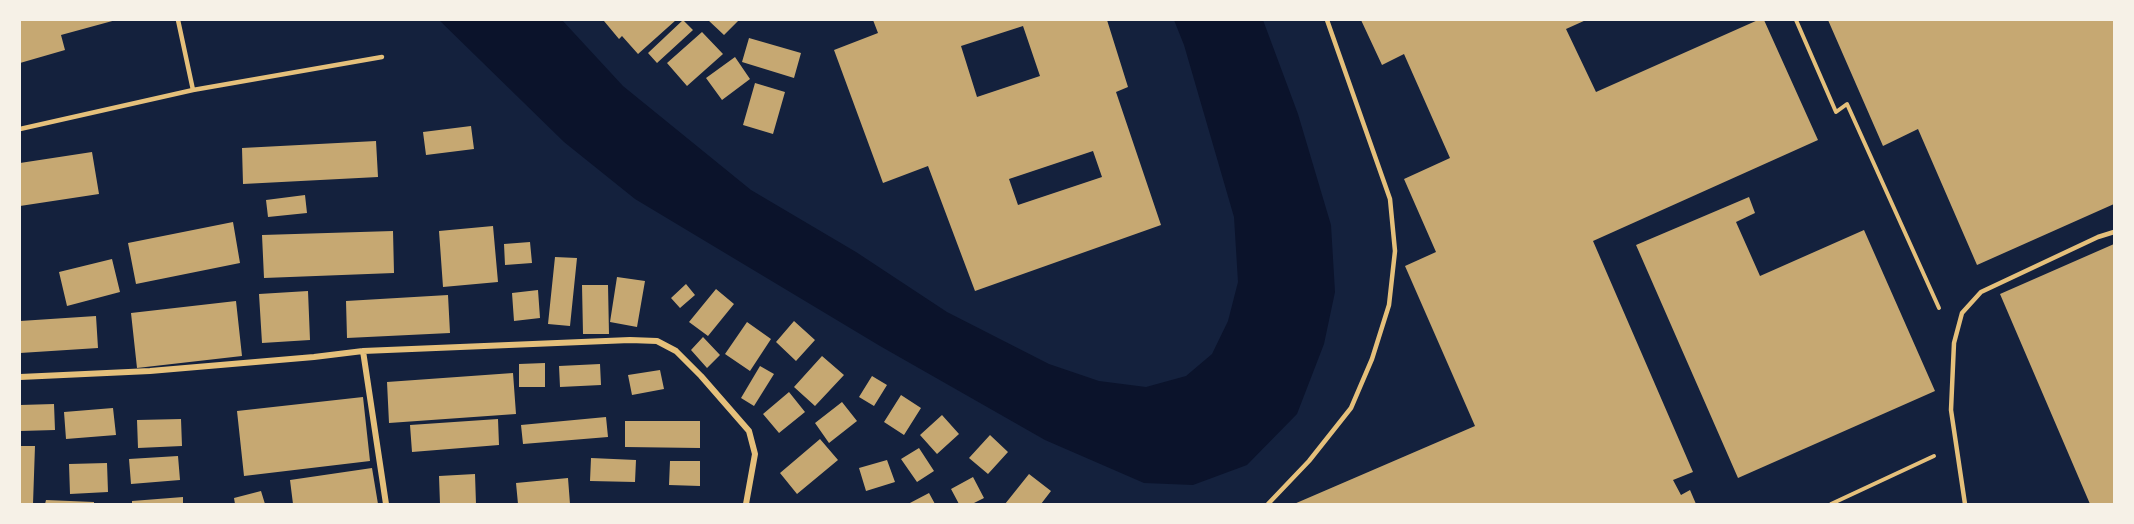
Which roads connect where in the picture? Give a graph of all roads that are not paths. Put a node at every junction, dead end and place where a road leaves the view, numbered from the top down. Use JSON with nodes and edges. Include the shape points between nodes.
{"nodes":[{"id":1,"x":178,"y":20,"type":"edge"},
{"id":2,"x":1327,"y":20,"type":"edge"},
{"id":3,"x":382,"y":57,"type":"dead end"},
{"id":4,"x":193,"y":90,"type":"junction"},
{"id":5,"x":20,"y":129,"type":"edge"},
{"id":6,"x":2115,"y":232,"type":"edge"},
{"id":7,"x":363,"y":351,"type":"junction"},
{"id":8,"x":20,"y":377,"type":"edge"},
{"id":9,"x":386,"y":504,"type":"edge"},
{"id":10,"x":746,"y":504,"type":"edge"},
{"id":11,"x":1268,"y":504,"type":"edge"},
{"id":12,"x":1965,"y":504,"type":"edge"}],
"edges":[{"from":1,"to":4,"type":"lane"},
{"from":2,"to":11,"type":"lane","via":[[1389,200],[1395,251],[1389,305],[1351,408]]},
{"from":3,"to":4,"type":"lane"},
{"from":4,"to":5,"type":"lane"},
{"from":6,"to":12,"type":"lane","via":[[1981,292],[1962,313],[1954,343],[1951,410]]},
{"from":7,"to":8,"type":"street","via":[[150,371]]},
{"from":7,"to":9,"type":"street"},
{"from":7,"to":10,"type":"street","via":[[657,341],[676,351],[749,431],[755,454]]}]}
